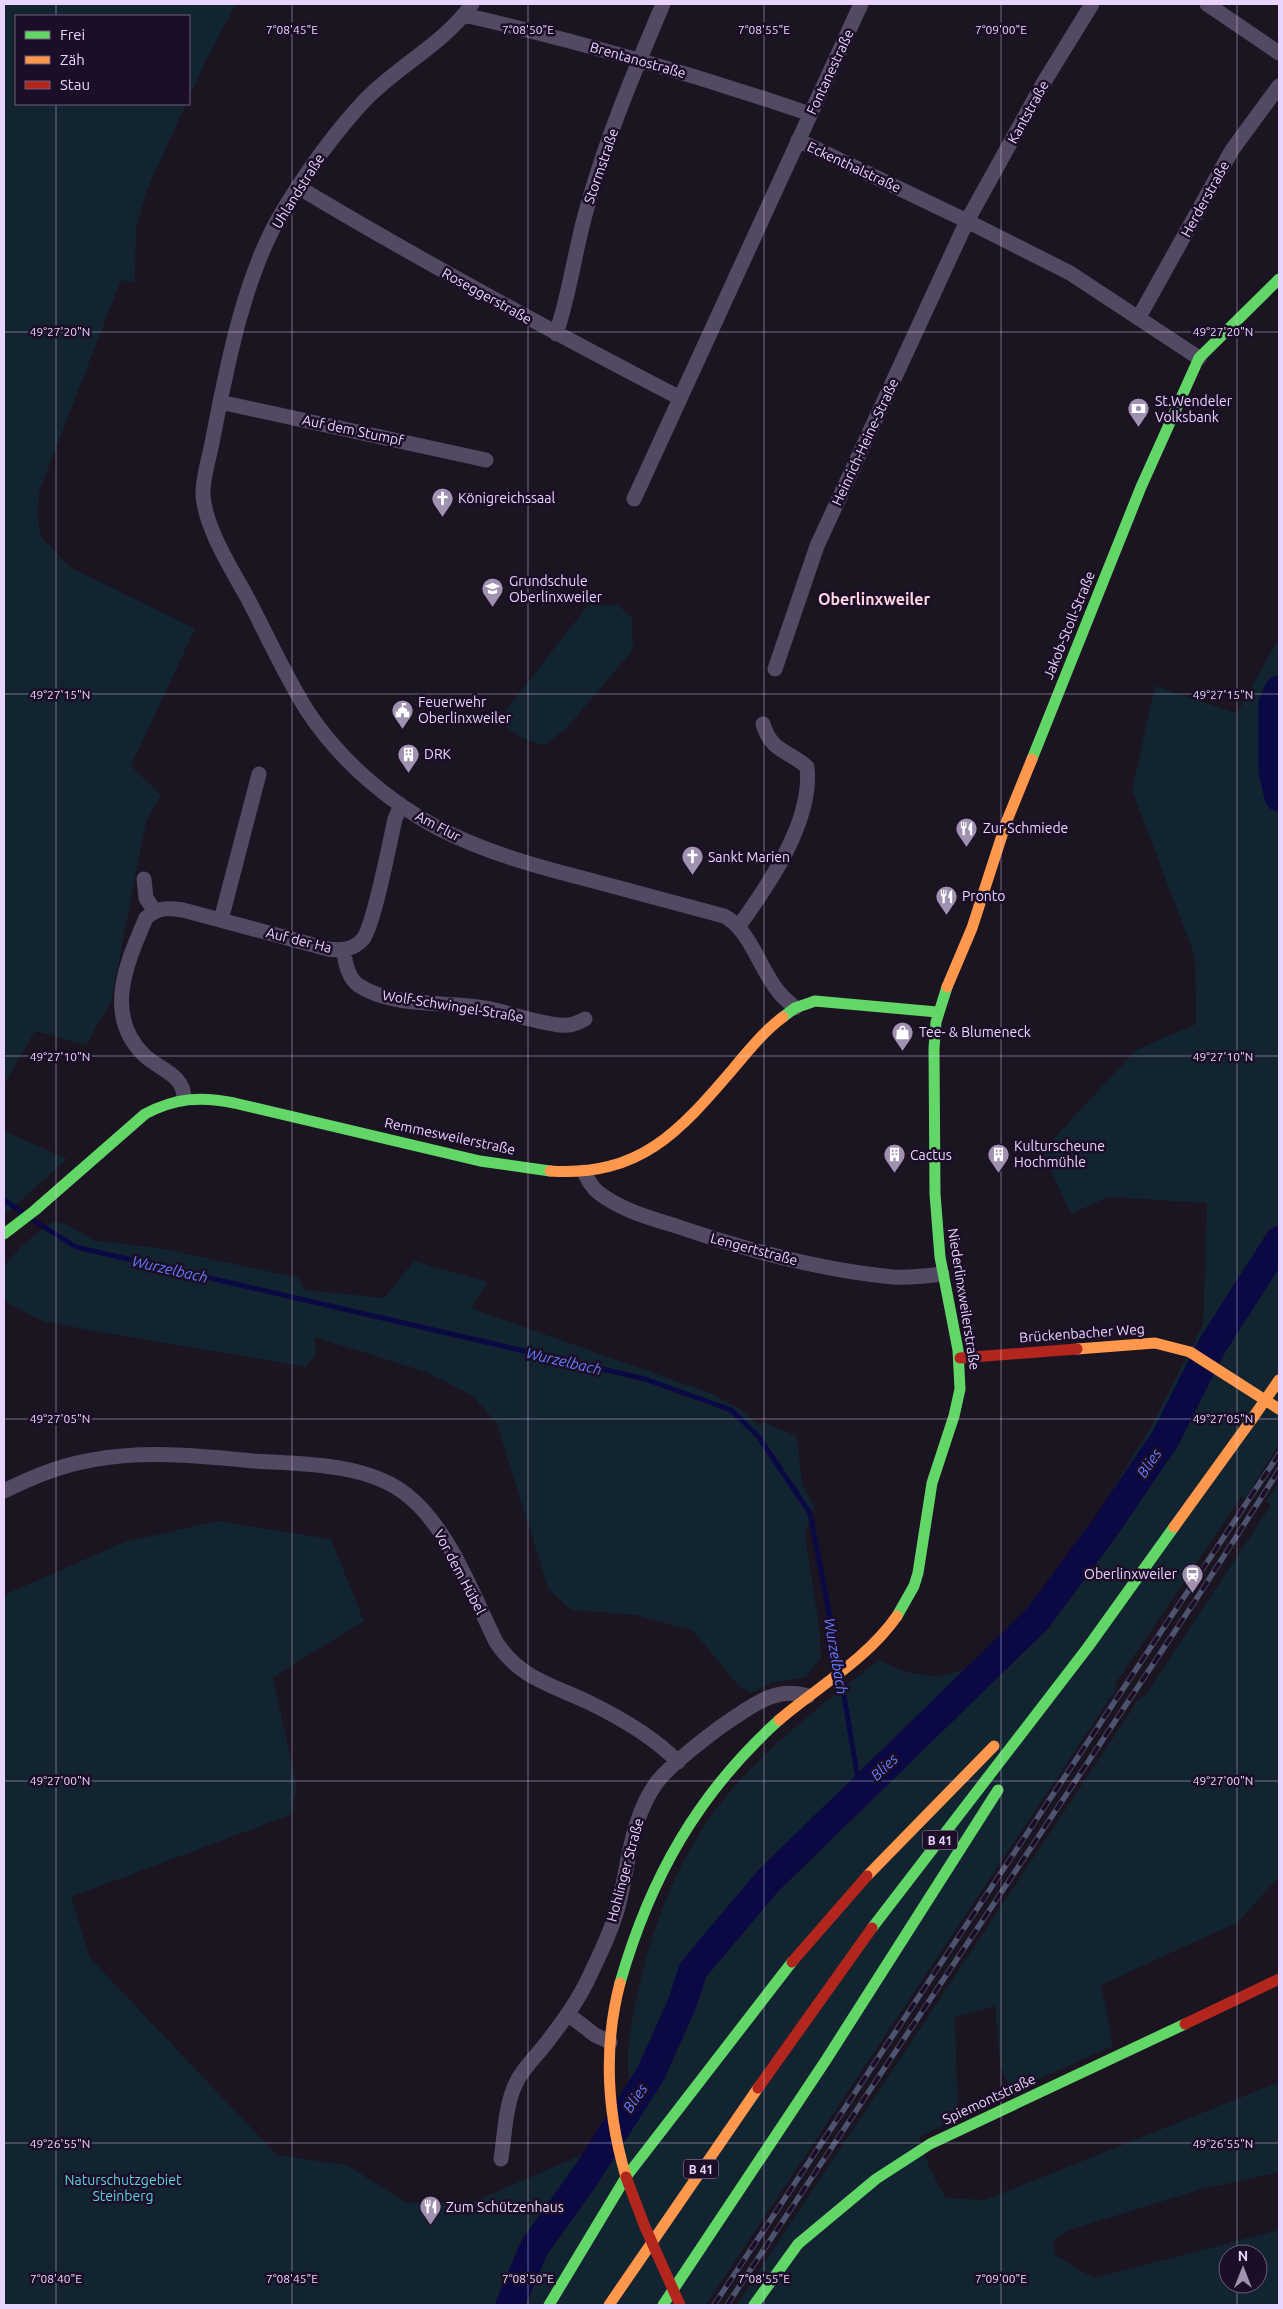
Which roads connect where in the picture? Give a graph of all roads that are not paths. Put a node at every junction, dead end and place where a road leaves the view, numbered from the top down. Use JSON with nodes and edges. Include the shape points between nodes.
{"nodes":[{"id":1,"x":663,"y":4,"type":"edge"},
{"id":2,"x":862,"y":4,"type":"edge"},
{"id":3,"x":1092,"y":4,"type":"edge"},
{"id":4,"x":1207,"y":4,"type":"edge"},
{"id":5,"x":468,"y":10,"type":"edge"},
{"id":6,"x":1279,"y":53,"type":"edge"},
{"id":7,"x":640,"y":59,"type":"junction"},
{"id":8,"x":1279,"y":86,"type":"edge"},
{"id":9,"x":810,"y":114,"type":"junction"},
{"id":10,"x":798,"y":140,"type":"junction"},
{"id":11,"x":298,"y":187,"type":"junction"},
{"id":12,"x":967,"y":221,"type":"junction"},
{"id":13,"x":1279,"y":279,"type":"edge"},
{"id":14,"x":1139,"y":317,"type":"junction"},
{"id":15,"x":556,"y":334,"type":"junction"},
{"id":16,"x":1199,"y":358,"type":"junction"},
{"id":17,"x":680,"y":398,"type":"junction"},
{"id":18,"x":220,"y":402,"type":"junction"},
{"id":19,"x":486,"y":460,"type":"dead end"},
{"id":20,"x":203,"y":492,"type":"joint"},
{"id":21,"x":634,"y":499,"type":"dead end"},
{"id":22,"x":775,"y":669,"type":"dead end"},
{"id":23,"x":763,"y":724,"type":"dead end"},
{"id":24,"x":259,"y":774,"type":"dead end"},
{"id":25,"x":401,"y":805,"type":"junction"},
{"id":26,"x":144,"y":878,"type":"dead end"},
{"id":27,"x":154,"y":910,"type":"junction"},
{"id":28,"x":221,"y":920,"type":"junction"},
{"id":29,"x":739,"y":926,"type":"junction"},
{"id":30,"x":344,"y":951,"type":"junction"},
{"id":31,"x":795,"y":1008,"type":"junction"},
{"id":32,"x":937,"y":1012,"type":"junction"},
{"id":33,"x":585,"y":1019,"type":"dead end"},
{"id":34,"x":184,"y":1098,"type":"junction"},
{"id":35,"x":584,"y":1172,"type":"junction"},
{"id":36,"x":4,"y":1234,"type":"edge"},
{"id":37,"x":942,"y":1274,"type":"junction"},
{"id":38,"x":960,"y":1358,"type":"junction"},
{"id":39,"x":1279,"y":1380,"type":"edge"},
{"id":40,"x":1279,"y":1409,"type":"edge"},
{"id":41,"x":4,"y":1491,"type":"edge"},
{"id":42,"x":1088,"y":1647,"type":"junction"},
{"id":43,"x":808,"y":1696,"type":"junction"},
{"id":44,"x":1018,"y":1757,"type":"dead end"},
{"id":45,"x":678,"y":1762,"type":"junction"},
{"id":46,"x":1003,"y":1782,"type":"dead end"},
{"id":47,"x":1279,"y":1979,"type":"edge"},
{"id":48,"x":569,"y":2015,"type":"junction"},
{"id":49,"x":610,"y":2042,"type":"junction"},
{"id":50,"x":501,"y":2160,"type":"dead end"},
{"id":51,"x":626,"y":2178,"type":"junction"},
{"id":52,"x":672,"y":2291,"type":"junction"},
{"id":53,"x":549,"y":2305,"type":"edge"},
{"id":54,"x":609,"y":2305,"type":"edge"},
{"id":55,"x":663,"y":2305,"type":"edge"},
{"id":56,"x":680,"y":2305,"type":"edge"},
{"id":57,"x":754,"y":2305,"type":"edge"}],
"edges":[{"from":1,"to":7,"type":"street","name":"Stormstraße"},
{"from":2,"to":9,"type":"street","name":"Fontanestraße"},
{"from":3,"to":12,"type":"street","name":"Kantstraße","via":[[1044,82]]},
{"from":4,"to":6,"type":"street"},
{"from":5,"to":7,"type":"street","name":"Brentanostraße"},
{"from":5,"to":11,"type":"street","name":"Uhlandstraße","via":[[452,28],[366,99]]},
{"from":7,"to":9,"type":"street","name":"Brentanostraße"},
{"from":7,"to":15,"type":"street","name":"Stormstraße","via":[[608,140],[587,207]]},
{"from":8,"to":14,"type":"street","name":"Herderstraße","via":[[1232,150]]},
{"from":9,"to":10,"type":"street","name":"Fontanestraße"},
{"from":10,"to":12,"type":"street","name":"Eckenthalstraße"},
{"from":10,"to":17,"type":"street","name":"Eckenthalstraße"},
{"from":11,"to":15,"type":"street","name":"Roseggerstraße"},
{"from":11,"to":18,"type":"street","name":"Uhlandstraße","via":[[266,243],[248,293]]},
{"from":12,"to":14,"type":"street","name":"Eckenthalstraße","via":[[1070,273]]},
{"from":12,"to":22,"type":"street","name":"Heinrich-Heine-Straße","via":[[817,546]]},
{"from":13,"to":16,"type":"main road","name":"Jakob-Stoll-Straße"},
{"from":14,"to":16,"type":"street","name":"Eckenthalstraße"},
{"from":15,"to":17,"type":"street","name":"Roseggerstraße"},
{"from":16,"to":32,"type":"main road","name":"Jakob-Stoll-Straße","via":[[1141,487],[1067,668],[1006,823],[966,943]]},
{"from":17,"to":21,"type":"street","name":"Eckenthalstraße"},
{"from":18,"to":19,"type":"street","name":"Auf dem Stumpf"},
{"from":18,"to":20,"type":"street","name":"Uhlandstraße"},
{"from":20,"to":25,"type":"street","name":"Am Flur","via":[[206,511],[220,548],[307,710],[353,767]]},
{"from":23,"to":29,"type":"street","via":[[774,746],[797,758],[807,768],[809,782],[804,806],[783,860]]},
{"from":24,"to":28,"type":"street"},
{"from":25,"to":29,"type":"street","name":"Am Flur","via":[[479,847],[522,862],[724,916]]},
{"from":25,"to":30,"type":"street","name":"Auf der Ha","via":[[364,938]]},
{"from":26,"to":27,"type":"street","via":[[146,898]]},
{"from":27,"to":28,"type":"street","name":"Auf der Ha","via":[[183,910]]},
{"from":27,"to":34,"type":"street","via":[[140,931],[121,990],[120,1009],[128,1032],[144,1054],[181,1083]]},
{"from":28,"to":30,"type":"street","name":"Auf der Ha"},
{"from":29,"to":31,"type":"street","via":[[778,992]]},
{"from":30,"to":33,"type":"street","name":"Wolf-Schwingel-Straße","via":[[351,976],[375,993],[417,1002],[486,1008],[558,1025],[574,1025]]},
{"from":31,"to":32,"type":"main road","name":"Remmesweilerstraße","via":[[809,1002]]},
{"from":31,"to":35,"type":"main road","name":"Remmesweilerstraße","via":[[784,1014],[688,1121],[667,1139],[618,1164]]},
{"from":32,"to":37,"type":"main road","name":"Niederlinxweilerstraße","via":[[934,1073],[936,1226]]},
{"from":34,"to":35,"type":"main road","name":"Remmesweilerstraße","via":[[209,1098],[241,1104],[486,1162]]},
{"from":34,"to":36,"type":"main road","name":"Remmesweilerstraße","via":[[165,1102],[145,1114]]},
{"from":35,"to":37,"type":"street","name":"Lengertstraße","via":[[599,1193],[632,1212],[725,1243],[864,1274],[895,1277]]},
{"from":37,"to":38,"type":"main road","name":"Niederlinxweilerstraße"},
{"from":38,"to":40,"type":"main road","name":"Brückenbacher Weg","via":[[1155,1342],[1190,1352]]},
{"from":38,"to":43,"type":"main road","name":"Niederlinxweilerstraße","via":[[959,1396],[932,1482],[913,1588],[882,1636]]},
{"from":39,"to":42,"type":"main road","number":"B 41","bridge":true},
{"from":41,"to":45,"type":"street","name":"Vor dem Hübel","via":[[54,1469],[135,1454],[330,1467],[383,1481],[406,1494],[427,1514],[441,1534],[507,1659],[524,1673],[618,1718],[668,1751]]},
{"from":42,"to":44,"type":"main road"},
{"from":42,"to":51,"type":"main road","via":[[845,1899],[774,1984]]},
{"from":42,"to":54,"type":"main road","number":"B 41","via":[[806,2018]]},
{"from":43,"to":45,"type":"street","name":"Hohlinger Straße","via":[[780,1693],[763,1698]]},
{"from":43,"to":49,"type":"main road","name":"Niederlinxweilerstraße","via":[[779,1720],[719,1782],[695,1812],[652,1892],[631,1946],[616,1996]]},
{"from":45,"to":48,"type":"street","name":"Hohlinger Straße","via":[[658,1782],[640,1811],[619,1901],[606,1939]]},
{"from":46,"to":52,"type":"main road","via":[[826,2060]]},
{"from":47,"to":57,"type":"main road","name":"Spiemontstraße","via":[[930,2144],[876,2179],[798,2244]]},
{"from":48,"to":49,"type":"street"},
{"from":48,"to":50,"type":"street","name":"Hohlinger Straße","via":[[519,2078],[509,2106]]},
{"from":49,"to":51,"type":"main road","name":"Niederlinxweilerstraße","via":[[610,2100]]},
{"from":51,"to":52,"type":"main road","name":"Niederlinxweilerstraße","bridge":true},
{"from":51,"to":53,"type":"main road"},
{"from":52,"to":55,"type":"main road"},
{"from":52,"to":56,"type":"main road","name":"Niederlinxweilerstraße","bridge":true}]}
